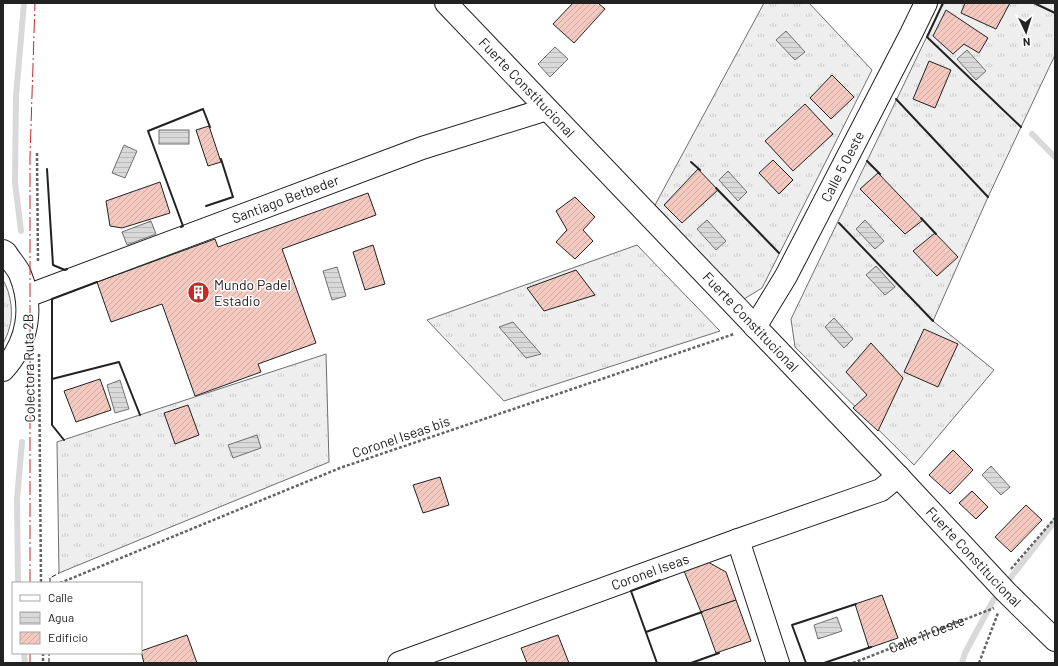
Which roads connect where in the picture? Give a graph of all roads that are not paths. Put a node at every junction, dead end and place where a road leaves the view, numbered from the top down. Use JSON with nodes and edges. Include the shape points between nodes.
{"nodes":[{"id":1,"x":446,"y":3,"type":"edge"},
{"id":2,"x":926,"y":3,"type":"edge"},
{"id":3,"x":547,"y":110,"type":"junction"},
{"id":4,"x":4,"y":250,"type":"edge"},
{"id":5,"x":27,"y":296,"type":"junction"},
{"id":6,"x":755,"y":327,"type":"junction"},
{"id":7,"x":3,"y":370,"type":"edge"},
{"id":8,"x":898,"y":476,"type":"junction"},
{"id":9,"x":738,"y":540,"type":"junction"},
{"id":10,"x":1055,"y":640,"type":"edge"},
{"id":11,"x":399,"y":663,"type":"edge"},
{"id":12,"x":778,"y":663,"type":"edge"}],
"edges":[{"from":1,"to":3,"type":"street","name":"Fuerte Constitucional"},
{"from":2,"to":6,"type":"street","name":"Calle 5 Oeste","via":[[786,276]]},
{"from":3,"to":5,"type":"street","name":"Santiago Betbeder","via":[[422,148]]},
{"from":3,"to":6,"type":"street","name":"Fuerte Constitucional"},
{"from":4,"to":5,"type":"street","via":[[19,273]]},
{"from":5,"to":7,"type":"street","via":[[27,322],[19,347]]},
{"from":6,"to":8,"type":"street","name":"Fuerte Constitucional"},
{"from":8,"to":9,"type":"street","name":"Coronel Iseas","via":[[881,490]]},
{"from":8,"to":10,"type":"street","name":"Fuerte Constitucional","via":[[1002,594]]},
{"from":9,"to":11,"type":"street","name":"Coronel Iseas"},
{"from":9,"to":12,"type":"street"}]}
